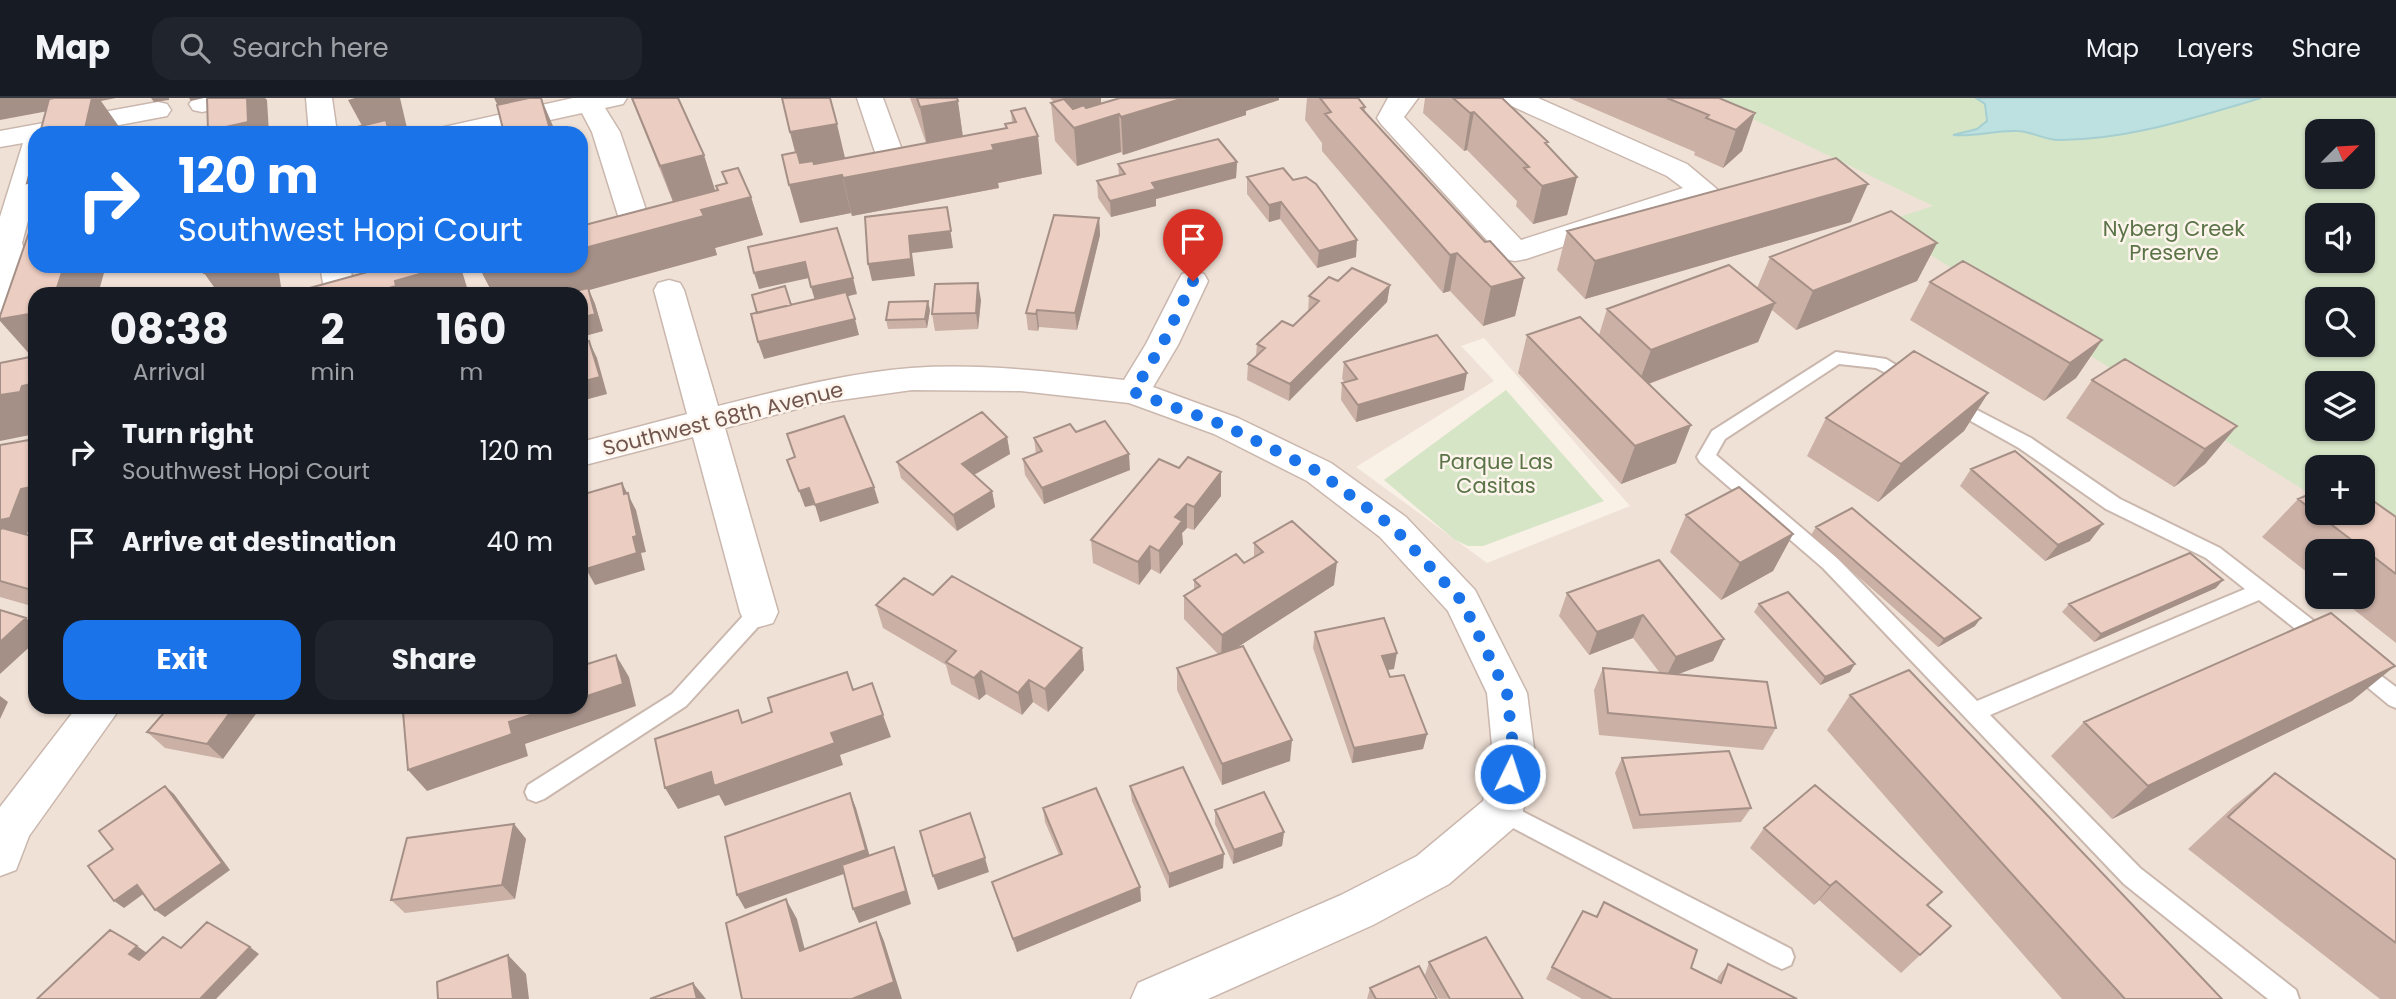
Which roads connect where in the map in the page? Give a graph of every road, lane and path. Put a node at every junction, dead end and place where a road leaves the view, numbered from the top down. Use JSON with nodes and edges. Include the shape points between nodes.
{"nodes":[{"id":1,"x":230,"y":98,"type":"edge"},
{"id":2,"x":319,"y":98,"type":"edge"},
{"id":3,"x":870,"y":98,"type":"edge"},
{"id":4,"x":1405,"y":98,"type":"edge"},
{"id":5,"x":1516,"y":98,"type":"edge"},
{"id":6,"x":596,"y":100,"type":"edge"},
{"id":7,"x":202,"y":104,"type":"dead end"},
{"id":8,"x":158,"y":110,"type":"dead end"},
{"id":9,"x":75,"y":126,"type":"edge"},
{"id":10,"x":322,"y":126,"type":"edge"},
{"id":11,"x":484,"y":126,"type":"edge"},
{"id":12,"x":28,"y":135,"type":"edge"},
{"id":13,"x":0,"y":139,"type":"edge"},
{"id":14,"x":892,"y":161,"type":"edge"},
{"id":15,"x":28,"y":170,"type":"edge"},
{"id":16,"x":637,"y":225,"type":"edge"},
{"id":17,"x":15,"y":253,"type":"edge"},
{"id":18,"x":1193,"y":281,"type":"dead end"},
{"id":19,"x":669,"y":290,"type":"dead end"},
{"id":20,"x":0,"y":305,"type":"edge"},
{"id":21,"x":1133,"y":392,"type":"junction"},
{"id":22,"x":704,"y":420,"type":"junction"},
{"id":23,"x":588,"y":452,"type":"edge"},
{"id":24,"x":2262,"y":590,"type":"junction"},
{"id":25,"x":759,"y":612,"type":"joint"},
{"id":26,"x":2396,"y":699,"type":"edge"},
{"id":27,"x":1972,"y":713,"type":"junction"},
{"id":28,"x":96,"y":714,"type":"edge"},
{"id":29,"x":536,"y":792,"type":"dead end"},
{"id":30,"x":1502,"y":811,"type":"junction"},
{"id":31,"x":4,"y":836,"type":"edge"},
{"id":32,"x":1782,"y":957,"type":"dead end"},
{"id":33,"x":1155,"y":999,"type":"edge"},
{"id":34,"x":2287,"y":999,"type":"edge"}],
"edges":[{"from":1,"to":7,"type":"street"},
{"from":2,"to":10,"type":"street"},
{"from":3,"to":14,"type":"street"},
{"from":4,"to":5,"type":"street","via":[[1390,118],[1515,251],[1704,190],[1677,170]]},
{"from":6,"to":11,"type":"street"},
{"from":6,"to":16,"type":"street"},
{"from":8,"to":9,"type":"street"},
{"from":12,"to":13,"type":"street"},
{"from":15,"to":17,"type":"street","via":[[7,243]]},
{"from":17,"to":20,"type":"street"},
{"from":18,"to":21,"type":"street"},
{"from":19,"to":22,"type":"street"},
{"from":21,"to":22,"type":"street","name":"Southwest 68th Avenue","via":[[1021,380],[912,379],[819,392]]},
{"from":21,"to":30,"type":"street","name":"Southwest 68th Avenue","via":[[1226,426],[1319,472],[1393,527],[1462,601],[1507,693],[1514,756]]},
{"from":22,"to":23,"type":"street","name":"Southwest 68th Avenue"},
{"from":22,"to":25,"type":"street"},
{"from":24,"to":26,"type":"lane"},
{"from":24,"to":27,"type":"lane"},
{"from":24,"to":27,"type":"lane","via":[[2213,553],[2113,504],[2025,443],[1880,363],[1836,358],[1718,435],[1706,457],[1830,562]]},
{"from":25,"to":29,"type":"lane","via":[[679,700]]},
{"from":27,"to":34,"type":"lane","via":[[2132,876]]},
{"from":28,"to":31,"type":"street"},
{"from":30,"to":32,"type":"lane"},
{"from":30,"to":33,"type":"street","via":[[1433,870],[1357,911]]}]}
